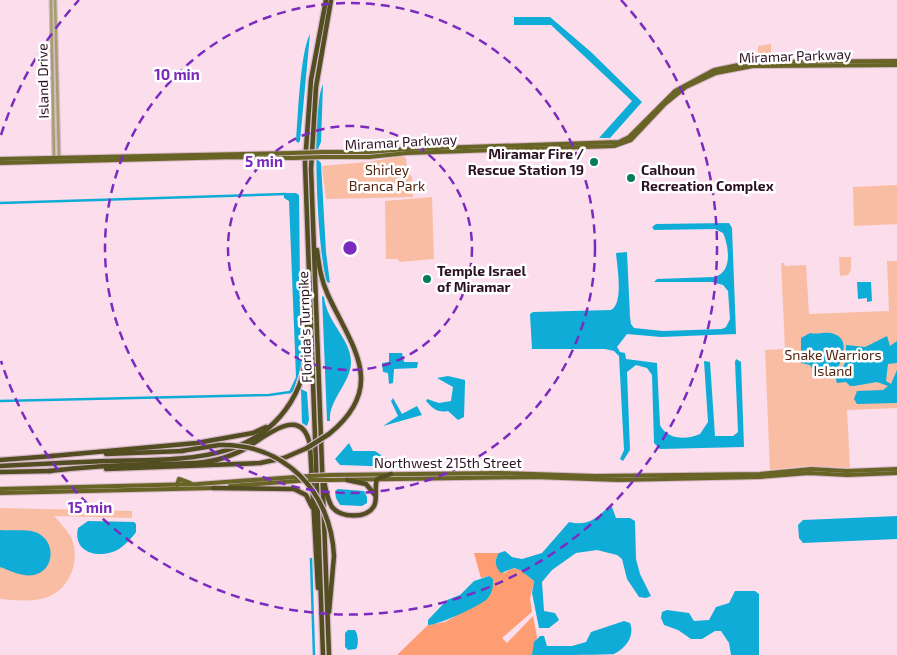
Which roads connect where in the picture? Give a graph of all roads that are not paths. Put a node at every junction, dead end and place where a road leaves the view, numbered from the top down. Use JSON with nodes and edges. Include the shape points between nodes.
{"nodes":[{"id":1,"x":51,"y":0,"type":"edge"},
{"id":2,"x":56,"y":0,"type":"edge"},
{"id":3,"x":326,"y":0,"type":"edge"},
{"id":4,"x":332,"y":0,"type":"edge"},
{"id":5,"x":897,"y":61,"type":"edge"},
{"id":6,"x":834,"y":62,"type":"junction"},
{"id":7,"x":820,"y":65,"type":"junction"},
{"id":8,"x":897,"y":65,"type":"edge"},
{"id":9,"x":323,"y":154,"type":"junction"},
{"id":10,"x":57,"y":159,"type":"junction"},
{"id":11,"x":0,"y":161,"type":"edge"},
{"id":12,"x":315,"y":242,"type":"junction"},
{"id":13,"x":309,"y":289,"type":"junction"},
{"id":14,"x":292,"y":398,"type":"junction"},
{"id":15,"x":183,"y":451,"type":"junction"},
{"id":16,"x":52,"y":456,"type":"junction"},
{"id":17,"x":0,"y":460,"type":"edge"},
{"id":18,"x":108,"y":461,"type":"junction"},
{"id":19,"x":0,"y":466,"type":"edge"},
{"id":20,"x":49,"y":471,"type":"junction"},
{"id":21,"x":897,"y":471,"type":"edge"},
{"id":22,"x":0,"y":472,"type":"edge"},
{"id":23,"x":391,"y":474,"type":"junction"},
{"id":24,"x":322,"y":475,"type":"junction"},
{"id":25,"x":310,"y":478,"type":"junction"},
{"id":26,"x":331,"y":478,"type":"junction"},
{"id":27,"x":377,"y":479,"type":"junction"},
{"id":28,"x":347,"y":480,"type":"junction"},
{"id":29,"x":26,"y":488,"type":"junction"},
{"id":30,"x":213,"y":488,"type":"junction"},
{"id":31,"x":0,"y":489,"type":"edge"},
{"id":32,"x":19,"y":492,"type":"junction"},
{"id":33,"x":0,"y":493,"type":"edge"},
{"id":34,"x":376,"y":496,"type":"junction"},
{"id":35,"x":313,"y":511,"type":"junction"},
{"id":36,"x":321,"y":607,"type":"junction"},
{"id":37,"x":328,"y":621,"type":"junction"},
{"id":38,"x":323,"y":655,"type":"edge"},
{"id":39,"x":329,"y":655,"type":"edge"}],
"edges":[{"from":1,"to":10,"type":"street","name":"Island Drive"},
{"from":2,"to":10,"type":"street","name":"Island Drive"},
{"from":3,"to":13,"type":"highway","name":"Florida's Turnpike","via":[[312,72],[306,134]]},
{"from":4,"to":12,"type":"highway","name":"Florida's Turnpike","via":[[320,56],[313,116],[311,188]]},
{"from":5,"to":6,"type":"main road","name":"Miramar Parkway"},
{"from":6,"to":7,"type":"main road"},
{"from":6,"to":9,"type":"main road","name":"Miramar Parkway","via":[[753,62],[714,70],[675,91],[629,137],[619,142]]},
{"from":7,"to":8,"type":"main road","name":"Miramar Parkway"},
{"from":7,"to":9,"type":"main road","name":"Miramar Parkway","via":[[753,66],[716,73],[686,87],[631,140],[614,146],[412,152],[360,158]]},
{"from":9,"to":10,"type":"main road","name":"Miramar Parkway","bridge":true},
{"from":10,"to":11,"type":"main road","name":"Miramar Parkway"},
{"from":12,"to":20,"type":"highway","bridge":true,"via":[[323,282],[355,346],[360,369],[359,388],[352,407],[344,420],[328,434],[284,458],[243,464]]},
{"from":12,"to":24,"type":"highway","name":"Florida's Turnpike"},
{"from":13,"to":14,"type":"highway","via":[[305,360]]},
{"from":13,"to":36,"type":"highway","name":"Florida's Turnpike"},
{"from":14,"to":16,"type":"highway","via":[[270,424],[253,433],[165,447]]},
{"from":14,"to":18,"type":"highway","via":[[282,414],[263,433],[233,448],[189,458]]},
{"from":15,"to":16,"type":"highway"},
{"from":15,"to":18,"type":"highway"},
{"from":15,"to":37,"type":"highway","bridge":true,"via":[[219,445],[260,450],[286,463],[302,476],[319,498],[332,539],[332,600]]},
{"from":16,"to":17,"type":"highway"},
{"from":18,"to":19,"type":"highway"},
{"from":20,"to":22,"type":"highway"},
{"from":20,"to":35,"type":"highway","via":[[211,461],[240,452],[279,427],[290,425],[303,430],[310,442]]},
{"from":21,"to":23,"type":"main road","name":"Northwest 215th Street","via":[[811,469],[760,474],[595,476]]},
{"from":21,"to":27,"type":"main road","name":"Northwest 215th Street","via":[[618,480],[534,477]]},
{"from":23,"to":26,"type":"main road","name":"Northwest 215th Street"},
{"from":23,"to":27,"type":"highway"},
{"from":24,"to":34,"type":"highway","via":[[329,501],[341,514],[366,514],[374,505]]},
{"from":24,"to":37,"type":"highway","name":"Florida's Turnpike"},
{"from":25,"to":26,"type":"main road","name":"Northwest 215th Street","bridge":true},
{"from":25,"to":29,"type":"main road","name":"Northwest 215th Street"},
{"from":25,"to":30,"type":"main road","name":"Northwest 215th Street"},
{"from":26,"to":28,"type":"main road","name":"Northwest 215th Street"},
{"from":27,"to":28,"type":"main road","name":"Northwest 215th Street"},
{"from":27,"to":34,"type":"highway"},
{"from":28,"to":34,"type":"highway","via":[[368,485]]},
{"from":29,"to":31,"type":"main road","name":"Northwest 215th Street"},
{"from":29,"to":32,"type":"main road"},
{"from":30,"to":32,"type":"main road","name":"Northwest 215th Street"},
{"from":30,"to":35,"type":"highway","via":[[294,489],[307,497]]},
{"from":32,"to":33,"type":"main road","name":"Northwest 215th Street"},
{"from":35,"to":36,"type":"highway","via":[[316,578]]},
{"from":36,"to":38,"type":"highway","name":"Florida's Turnpike"},
{"from":37,"to":39,"type":"highway","name":"Florida's Turnpike"}]}
